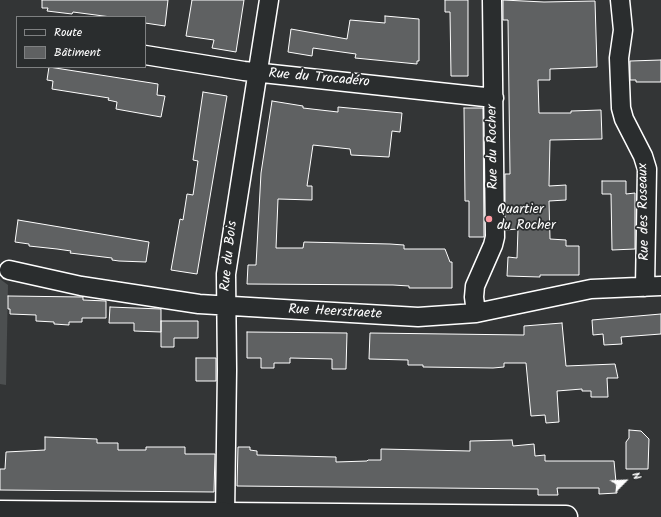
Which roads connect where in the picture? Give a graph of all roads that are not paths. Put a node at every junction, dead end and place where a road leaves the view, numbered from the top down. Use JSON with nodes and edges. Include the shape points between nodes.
{"nodes":[{"id":1,"x":269,"y":0,"type":"edge"},
{"id":2,"x":492,"y":0,"type":"edge"},
{"id":3,"x":620,"y":0,"type":"edge"},
{"id":4,"x":146,"y":55,"type":"edge"},
{"id":5,"x":258,"y":73,"type":"junction"},
{"id":6,"x":494,"y":98,"type":"junction"},
{"id":7,"x":9,"y":270,"type":"dead end"},
{"id":8,"x":653,"y":287,"type":"edge"},
{"id":9,"x":226,"y":306,"type":"junction"},
{"id":10,"x":476,"y":313,"type":"junction"},
{"id":11,"x":0,"y":512,"type":"edge"},
{"id":12,"x":231,"y":516,"type":"edge"},
{"id":13,"x":566,"y":517,"type":"edge"}],
"edges":[{"from":1,"to":5,"type":"street","name":"Rue du Bois"},
{"from":2,"to":6,"type":"street","name":"Rue du Rocher"},
{"from":3,"to":8,"type":"street","name":"Rue des Roseaux","via":[[624,30],[619,58],[621,108],[647,169]]},
{"from":4,"to":5,"type":"street","name":"Rue du Trocadéro"},
{"from":5,"to":6,"type":"street","name":"Rue du Trocadéro"},
{"from":5,"to":9,"type":"street","name":"Rue du Bois","via":[[227,265]]},
{"from":6,"to":10,"type":"street","name":"Rue du Rocher","via":[[495,237],[494,245],[475,286]]},
{"from":7,"to":9,"type":"street","name":"Rue Heerstraete","via":[[87,287]]},
{"from":8,"to":10,"type":"street","name":"Rue Heerstraete","via":[[579,291]]},
{"from":9,"to":10,"type":"street","name":"Rue Heerstraete","via":[[418,317]]},
{"from":9,"to":12,"type":"street","name":"Rue du Bois"},
{"from":11,"to":12,"type":"main road"},
{"from":12,"to":13,"type":"main road"}]}
